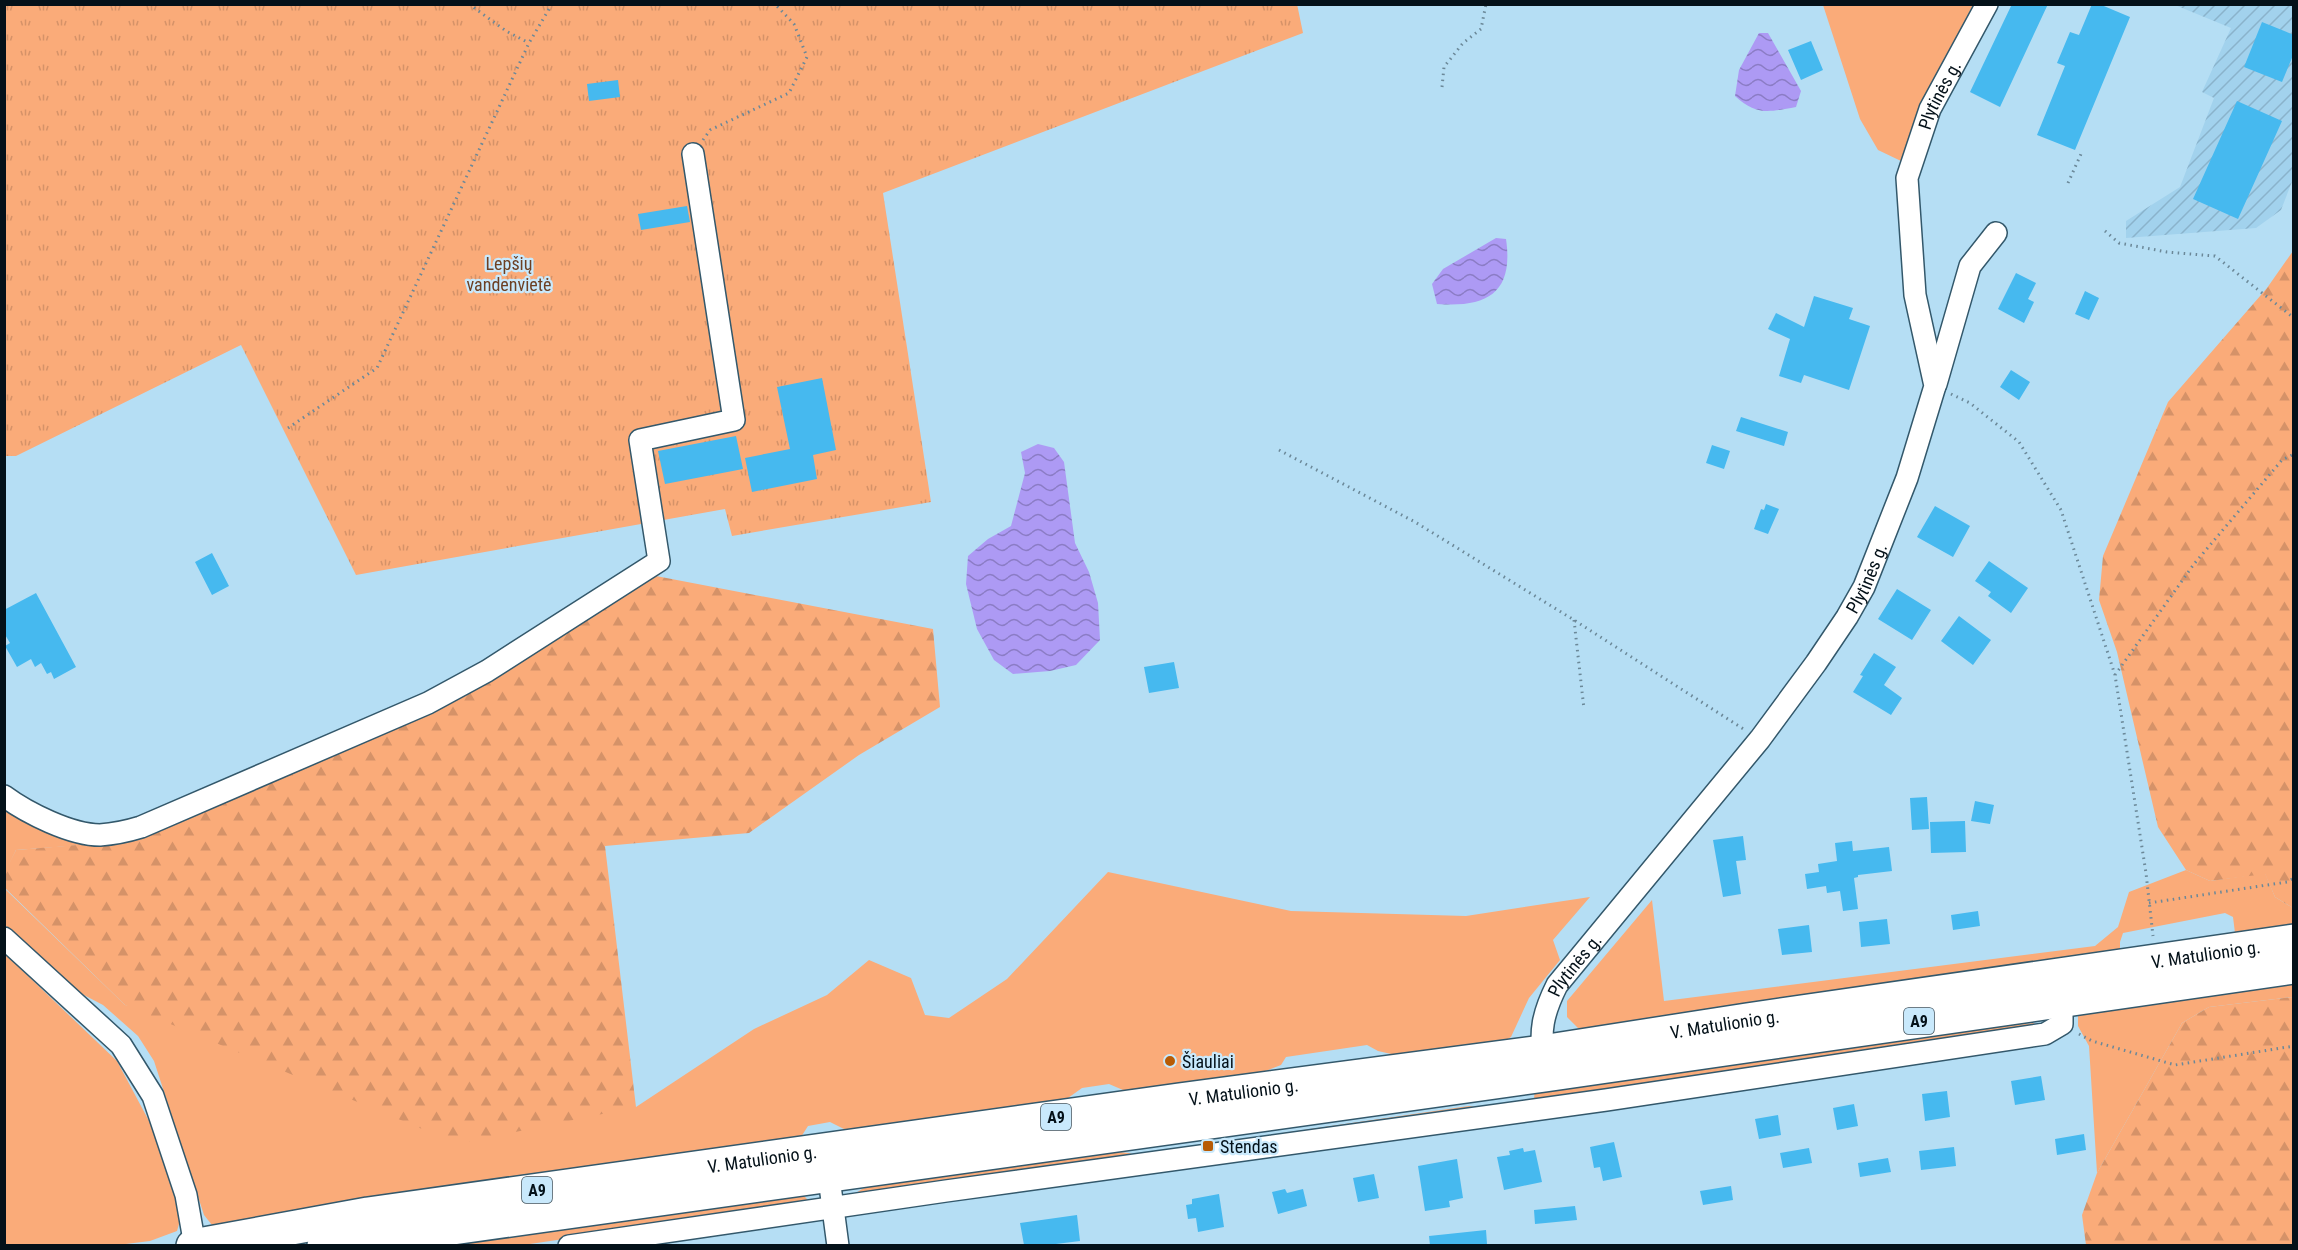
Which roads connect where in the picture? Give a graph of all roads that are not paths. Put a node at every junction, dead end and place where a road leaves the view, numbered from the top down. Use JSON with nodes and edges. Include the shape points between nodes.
{"nodes":[{"id":1,"x":1987,"y":4,"type":"edge"},
{"id":2,"x":693,"y":153,"type":"road end"},
{"id":3,"x":1996,"y":233,"type":"dead end"},
{"id":4,"x":1935,"y":386,"type":"junction"},
{"id":5,"x":4,"y":796,"type":"edge"},
{"id":6,"x":4,"y":938,"type":"edge"},
{"id":7,"x":2294,"y":941,"type":"edge"},
{"id":8,"x":2294,"y":967,"type":"edge"},
{"id":9,"x":2062,"y":1012,"type":"junction"},
{"id":10,"x":1544,"y":1063,"type":"junction"},
{"id":11,"x":827,"y":1162,"type":"junction"},
{"id":12,"x":833,"y":1208,"type":"junction"},
{"id":13,"x":195,"y":1245,"type":"edge"},
{"id":14,"x":324,"y":1245,"type":"edge"},
{"id":15,"x":569,"y":1245,"type":"edge"},
{"id":16,"x":838,"y":1245,"type":"edge"}],
"edges":[{"from":1,"to":4,"type":"street","name":"Plytinės g.","via":[[1930,109],[1907,178],[1915,295]]},
{"from":2,"to":5,"type":"street","via":[[734,420],[640,440],[659,561],[487,671],[428,703],[141,828],[99,835],[78,832]]},
{"from":3,"to":4,"type":"street","via":[[1970,266]]},
{"from":4,"to":10,"type":"street","name":"Plytinės g.","via":[[1907,478],[1864,586],[1847,617],[1760,739],[1557,985],[1547,1005],[1540,1036]]},
{"from":6,"to":13,"type":"street","via":[[121,1045],[153,1096],[186,1195]]},
{"from":7,"to":10,"type":"highway","name":"V. Matulionio g.","number":"A9","via":[[1747,1020]]},
{"from":8,"to":9,"type":"highway","name":"V. Matulionio g.","number":"A9"},
{"from":9,"to":10,"type":"highway","name":"V. Matulionio g.","number":"A9"},
{"from":9,"to":12,"type":"street","via":[[2045,1034],[1595,1102]]},
{"from":10,"to":11,"type":"highway","name":"V. Matulionio g.","number":"A9"},
{"from":11,"to":12,"type":"street"},
{"from":11,"to":13,"type":"highway","name":"V. Matulionio g.","number":"A9","via":[[368,1214]]},
{"from":11,"to":14,"type":"highway","name":"V. Matulionio g.","number":"A9"},
{"from":12,"to":15,"type":"street"},
{"from":12,"to":16,"type":"street"}]}
